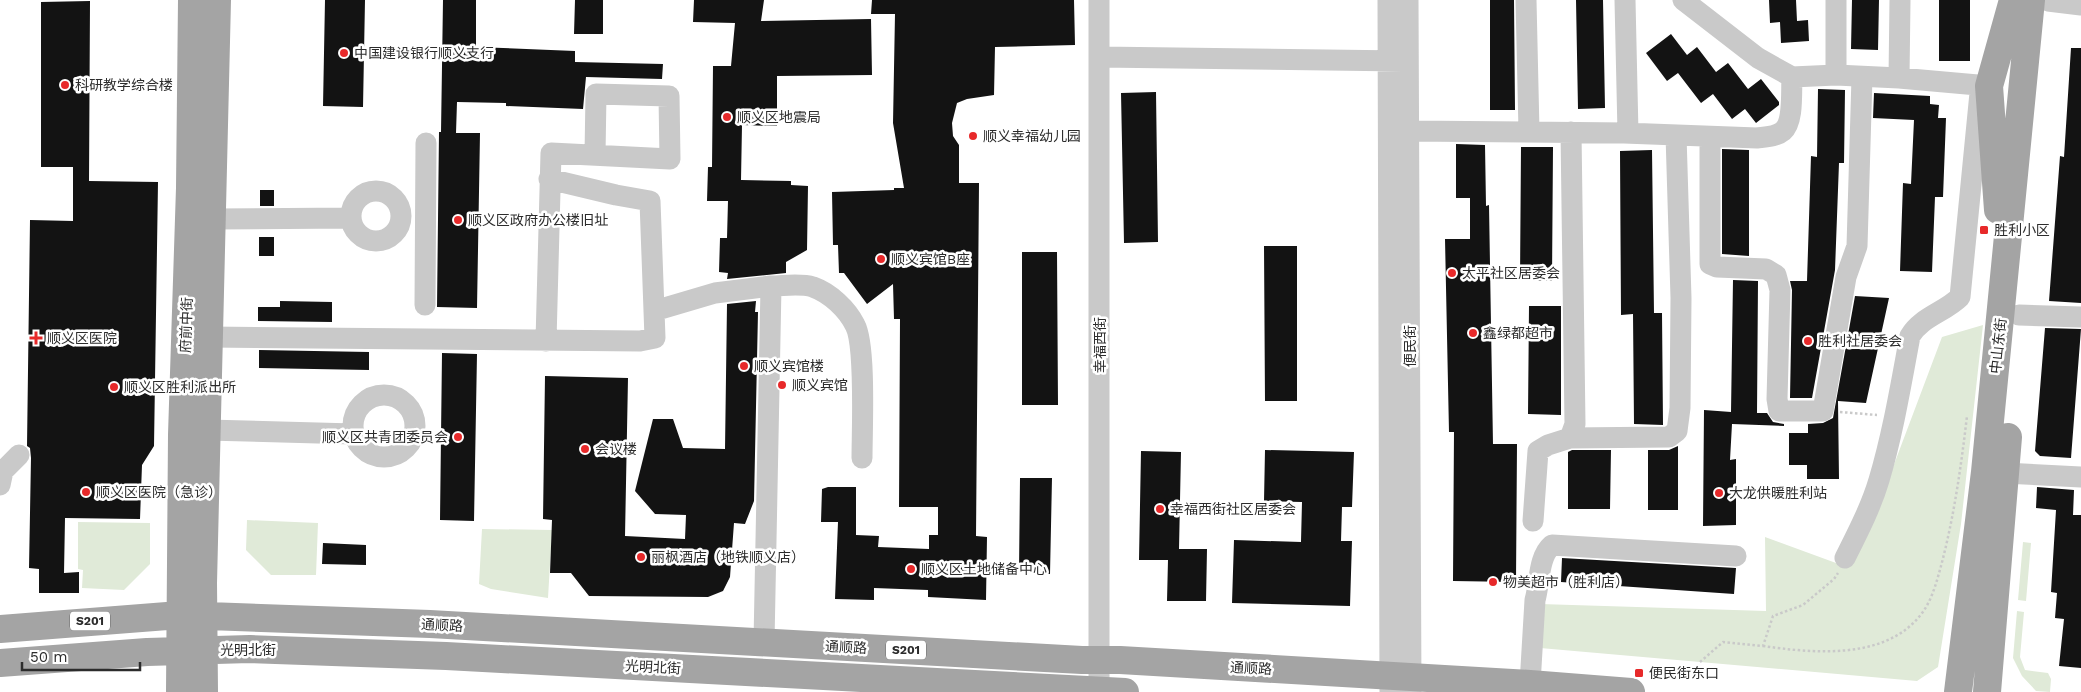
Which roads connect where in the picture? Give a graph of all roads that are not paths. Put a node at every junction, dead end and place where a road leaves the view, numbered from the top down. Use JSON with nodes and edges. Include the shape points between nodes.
{"nodes":[{"id":1,"x":192,"y":0,"type":"edge"},
{"id":2,"x":217,"y":0,"type":"edge"},
{"id":3,"x":1099,"y":0,"type":"edge"},
{"id":4,"x":1388,"y":0,"type":"edge"},
{"id":5,"x":1408,"y":0,"type":"edge"},
{"id":6,"x":1526,"y":0,"type":"edge"},
{"id":7,"x":1625,"y":0,"type":"edge"},
{"id":8,"x":1683,"y":0,"type":"edge"},
{"id":9,"x":1819,"y":0,"type":"edge"},
{"id":10,"x":1900,"y":0,"type":"edge"},
{"id":11,"x":2013,"y":0,"type":"edge"},
{"id":12,"x":2042,"y":0,"type":"edge"},
{"id":13,"x":2081,"y":5,"type":"edge"},
{"id":14,"x":1836,"y":8,"type":"edge"},
{"id":15,"x":1100,"y":57,"type":"junction"},
{"id":16,"x":1398,"y":61,"type":"junction"},
{"id":17,"x":1836,"y":75,"type":"junction"},
{"id":18,"x":1792,"y":76,"type":"junction"},
{"id":19,"x":1862,"y":77,"type":"junction"},
{"id":20,"x":1899,"y":78,"type":"junction"},
{"id":21,"x":1985,"y":86,"type":"junction"},
{"id":22,"x":1408,"y":131,"type":"junction"},
{"id":23,"x":1529,"y":131,"type":"junction"},
{"id":24,"x":1572,"y":132,"type":"junction"},
{"id":25,"x":1624,"y":133,"type":"junction"},
{"id":26,"x":1676,"y":135,"type":"junction"},
{"id":27,"x":1710,"y":136,"type":"junction"},
{"id":28,"x":426,"y":143,"type":"dead end"},
{"id":29,"x":595,"y":155,"type":"junction"},
{"id":30,"x":550,"y":178,"type":"junction"},
{"id":31,"x":351,"y":218,"type":"junction"},
{"id":32,"x":402,"y":218,"type":"junction"},
{"id":33,"x":425,"y":218,"type":"junction"},
{"id":34,"x":213,"y":219,"type":"junction"},
{"id":35,"x":771,"y":286,"type":"junction"},
{"id":36,"x":2004,"y":287,"type":"junction"},
{"id":37,"x":425,"y":305,"type":"dead end"},
{"id":38,"x":654,"y":311,"type":"junction"},
{"id":39,"x":2019,"y":315,"type":"junction"},
{"id":40,"x":2081,"y":317,"type":"edge"},
{"id":41,"x":209,"y":337,"type":"junction"},
{"id":42,"x":546,"y":340,"type":"junction"},
{"id":43,"x":207,"y":430,"type":"junction"},
{"id":44,"x":354,"y":434,"type":"dead end"},
{"id":45,"x":1570,"y":438,"type":"junction"},
{"id":46,"x":19,"y":454,"type":"dead end"},
{"id":47,"x":862,"y":458,"type":"dead end"},
{"id":48,"x":2004,"y":473,"type":"junction"},
{"id":49,"x":2081,"y":478,"type":"edge"},
{"id":50,"x":0,"y":485,"type":"edge"},
{"id":51,"x":1532,"y":521,"type":"dead end"},
{"id":52,"x":1736,"y":556,"type":"dead end"},
{"id":53,"x":1845,"y":558,"type":"road end"},
{"id":54,"x":192,"y":615,"type":"junction"},
{"id":55,"x":0,"y":629,"type":"edge"},
{"id":56,"x":764,"y":642,"type":"junction"},
{"id":57,"x":192,"y":650,"type":"junction"},
{"id":58,"x":1099,"y":661,"type":"junction"},
{"id":59,"x":0,"y":663,"type":"edge"},
{"id":60,"x":1530,"y":684,"type":"junction"},
{"id":61,"x":1400,"y":685,"type":"edge"},
{"id":62,"x":1098,"y":691,"type":"edge"},
{"id":63,"x":180,"y":692,"type":"edge"},
{"id":64,"x":204,"y":692,"type":"edge"},
{"id":65,"x":1125,"y":692,"type":"edge"},
{"id":66,"x":1632,"y":692,"type":"edge"},
{"id":67,"x":1958,"y":692,"type":"edge"},
{"id":68,"x":1987,"y":692,"type":"edge"}],
"edges":[{"from":1,"to":54,"type":"main road","name":"府前中街","via":[[182,435]]},
{"from":2,"to":34,"type":"main road","name":"府前中街"},
{"from":3,"to":15,"type":"street","name":"幸福西街"},
{"from":4,"to":16,"type":"street","name":"便民街"},
{"from":5,"to":16,"type":"street","name":"便民街"},
{"from":6,"to":23,"type":"street"},
{"from":7,"to":25,"type":"street","via":[[1628,133]]},
{"from":8,"to":18,"type":"street","via":[[1758,58]]},
{"from":9,"to":14,"type":"street"},
{"from":10,"to":20,"type":"street"},
{"from":11,"to":21,"type":"main road"},
{"from":12,"to":13,"type":"street"},
{"from":12,"to":36,"type":"main road","name":"中山东街"},
{"from":12,"to":39,"type":"main road","name":"中山东街"},
{"from":14,"to":17,"type":"street"},
{"from":15,"to":16,"type":"street"},
{"from":15,"to":58,"type":"street","name":"幸福西街"},
{"from":16,"to":22,"type":"street","name":"便民街"},
{"from":16,"to":61,"type":"street","name":"便民街"},
{"from":17,"to":18,"type":"street"},
{"from":17,"to":19,"type":"street"},
{"from":18,"to":27,"type":"street","via":[[1791,116],[1784,130],[1757,138]]},
{"from":19,"to":20,"type":"street"},
{"from":19,"to":27,"type":"street","via":[[1856,246],[1846,277],[1823,411],[1779,411],[1776,398],[1780,290],[1776,275],[1766,269],[1710,264]]},
{"from":20,"to":21,"type":"street"},
{"from":21,"to":36,"type":"main road"},
{"from":21,"to":53,"type":"street","via":[[1960,296],[1953,304],[1915,327],[1910,336],[1879,480]]},
{"from":22,"to":23,"type":"street"},
{"from":22,"to":61,"type":"street","name":"便民街"},
{"from":23,"to":24,"type":"street"},
{"from":24,"to":25,"type":"street"},
{"from":24,"to":45,"type":"street","via":[[1575,424]]},
{"from":25,"to":26,"type":"street"},
{"from":26,"to":27,"type":"street"},
{"from":26,"to":45,"type":"street","via":[[1681,298],[1677,431],[1669,437]]},
{"from":28,"to":33,"type":"street"},
{"from":29,"to":29,"type":"street","via":[[670,159],[669,96],[596,94]]},
{"from":29,"to":30,"type":"street","via":[[551,153]]},
{"from":30,"to":38,"type":"street","via":[[650,202]]},
{"from":30,"to":42,"type":"street"},
{"from":31,"to":32,"type":"street","via":[[357,233],[372,241],[388,238],[400,226]]},
{"from":31,"to":32,"type":"street","via":[[355,202],[376,190],[392,196]]},
{"from":31,"to":34,"type":"street"},
{"from":32,"to":33,"type":"street"},
{"from":33,"to":37,"type":"street"},
{"from":34,"to":41,"type":"main road","name":"府前中街"},
{"from":35,"to":38,"type":"street","via":[[715,293]]},
{"from":35,"to":47,"type":"street","via":[[811,286],[838,302],[856,325],[861,346]]},
{"from":35,"to":56,"type":"street"},
{"from":36,"to":67,"type":"main road","name":"中山东街"},
{"from":38,"to":42,"type":"street","via":[[655,338],[640,341]]},
{"from":39,"to":40,"type":"street"},
{"from":39,"to":48,"type":"main road","name":"中山东街"},
{"from":41,"to":42,"type":"street"},
{"from":41,"to":43,"type":"main road","name":"府前中街"},
{"from":43,"to":44,"type":"street"},
{"from":43,"to":54,"type":"main road","name":"府前中街"},
{"from":45,"to":51,"type":"street","via":[[1538,451]]},
{"from":46,"to":50,"type":"street","via":[[3,471]]},
{"from":48,"to":49,"type":"street"},
{"from":48,"to":68,"type":"main road","name":"中山东街"},
{"from":52,"to":60,"type":"street","via":[[1552,545],[1544,553],[1535,600]]},
{"from":54,"to":55,"type":"main road","number":"S201"},
{"from":54,"to":56,"type":"main road","name":"通顺路","number":"S201"},
{"from":54,"to":57,"type":"main road","name":"府前中街"},
{"from":56,"to":58,"type":"main road","name":"通顺路","number":"S201"},
{"from":57,"to":59,"type":"main road","number":"S201"},
{"from":57,"to":62,"type":"main road","name":"光明北街","number":"S201","via":[[446,656]]},
{"from":57,"to":63,"type":"main road"},
{"from":57,"to":64,"type":"main road"},
{"from":58,"to":61,"type":"main road","name":"通顺路","number":"S201","via":[[1120,660]]},
{"from":58,"to":62,"type":"street","name":"幸福西街"},
{"from":60,"to":61,"type":"main road","name":"通顺路","number":"S201"},
{"from":60,"to":66,"type":"main road","name":"通顺路","number":"S201"},
{"from":62,"to":65,"type":"main road","name":"光明北街","number":"S201"}]}
